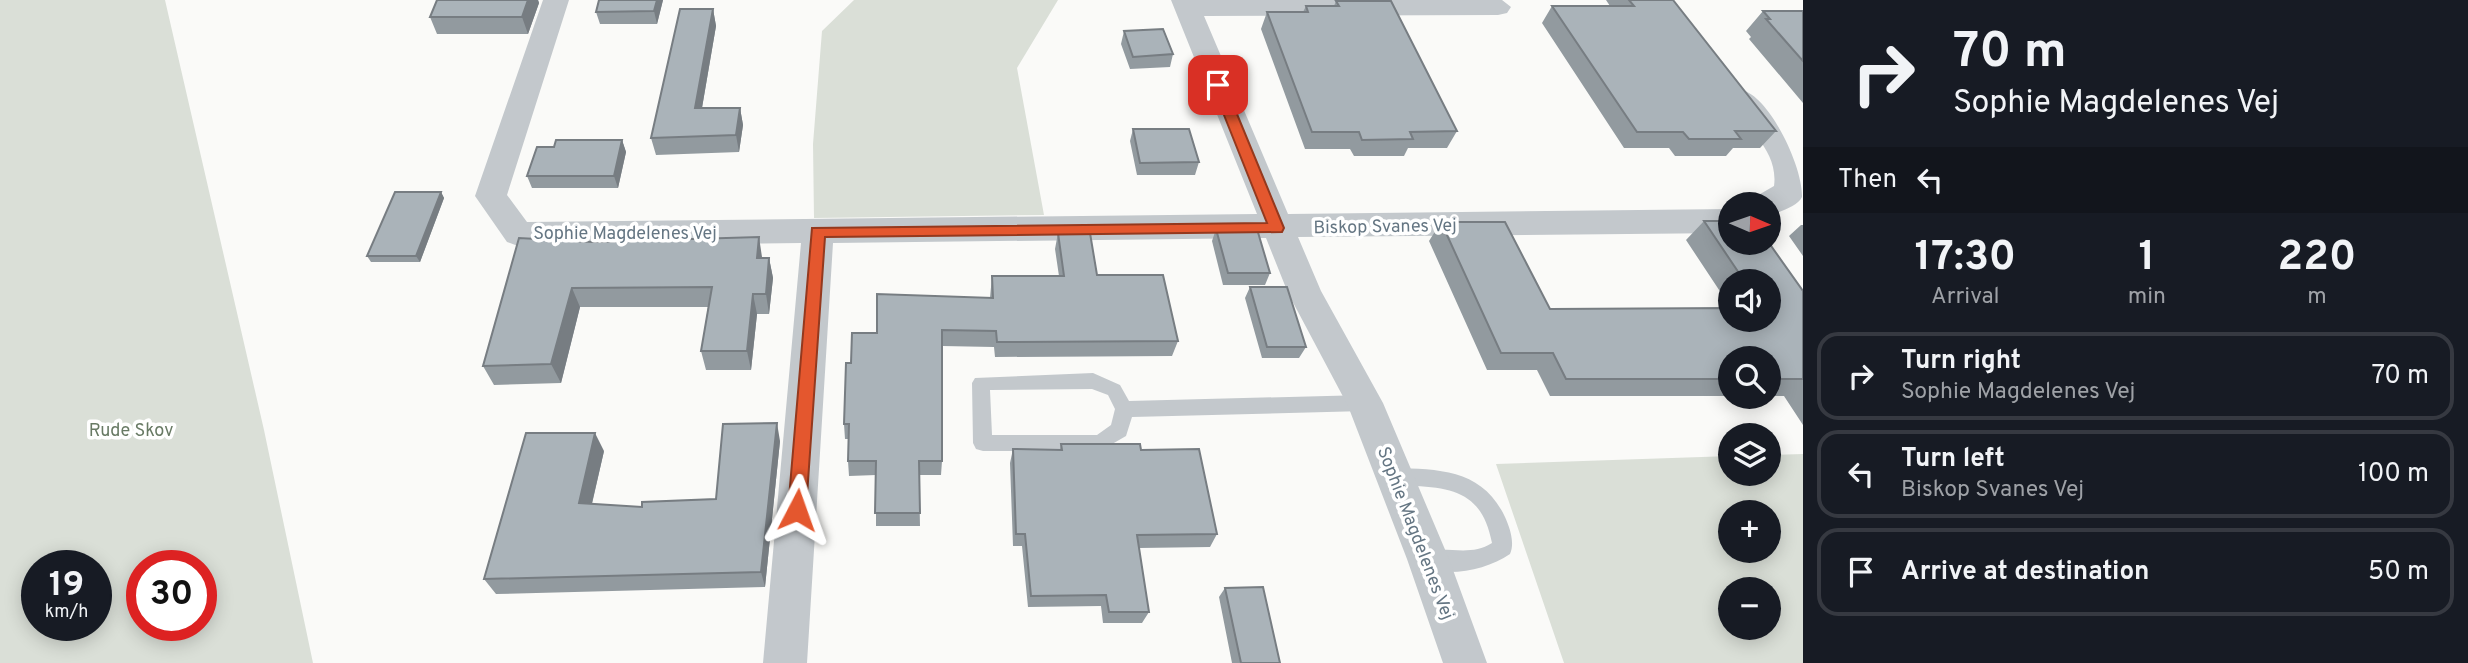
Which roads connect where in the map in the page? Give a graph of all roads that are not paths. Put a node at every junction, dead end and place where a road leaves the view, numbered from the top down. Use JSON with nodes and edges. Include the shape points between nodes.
{"nodes":[{"id":1,"x":556,"y":0,"type":"edge"},
{"id":2,"x":1185,"y":4,"type":"edge"},
{"id":3,"x":1498,"y":7,"type":"dead end"},
{"id":4,"x":1724,"y":76,"type":"edge"},
{"id":5,"x":1782,"y":196,"type":"edge"},
{"id":6,"x":1718,"y":221,"type":"edge"},
{"id":7,"x":1276,"y":228,"type":"junction"},
{"id":8,"x":818,"y":232,"type":"junction"},
{"id":9,"x":1365,"y":403,"type":"junction"},
{"id":10,"x":1124,"y":409,"type":"junction"},
{"id":11,"x":1394,"y":477,"type":"junction"},
{"id":12,"x":1428,"y":561,"type":"junction"},
{"id":13,"x":785,"y":663,"type":"edge"},
{"id":14,"x":1465,"y":663,"type":"edge"}],
"edges":[{"from":1,"to":8,"type":"street","name":"Sophie Magdelenes Vej","via":[[491,196],[518,234]]},
{"from":2,"to":3,"type":"street"},
{"from":2,"to":7,"type":"street"},
{"from":4,"to":5,"type":"street","via":[[1781,149],[1792,178],[1789,192]]},
{"from":6,"to":7,"type":"street","name":"Biskop Svanes Vej"},
{"from":7,"to":8,"type":"street","name":"Sophie Magdelenes Vej"},
{"from":7,"to":9,"type":"street","name":"Sophie Magdelenes Vej","via":[[1305,293]]},
{"from":8,"to":13,"type":"street"},
{"from":9,"to":10,"type":"lane"},
{"from":9,"to":11,"type":"street","name":"Sophie Magdelenes Vej"},
{"from":10,"to":10,"type":"lane","via":[[1114,390],[1094,381],[981,383],[983,443],[1100,443],[1119,430]]},
{"from":11,"to":12,"type":"street","name":"Sophie Magdelenes Vej"},
{"from":11,"to":12,"type":"lane","via":[[1439,477],[1457,482],[1488,503],[1500,523],[1503,547],[1492,557]]},
{"from":12,"to":14,"type":"street","name":"Sophie Magdelenes Vej"}]}
